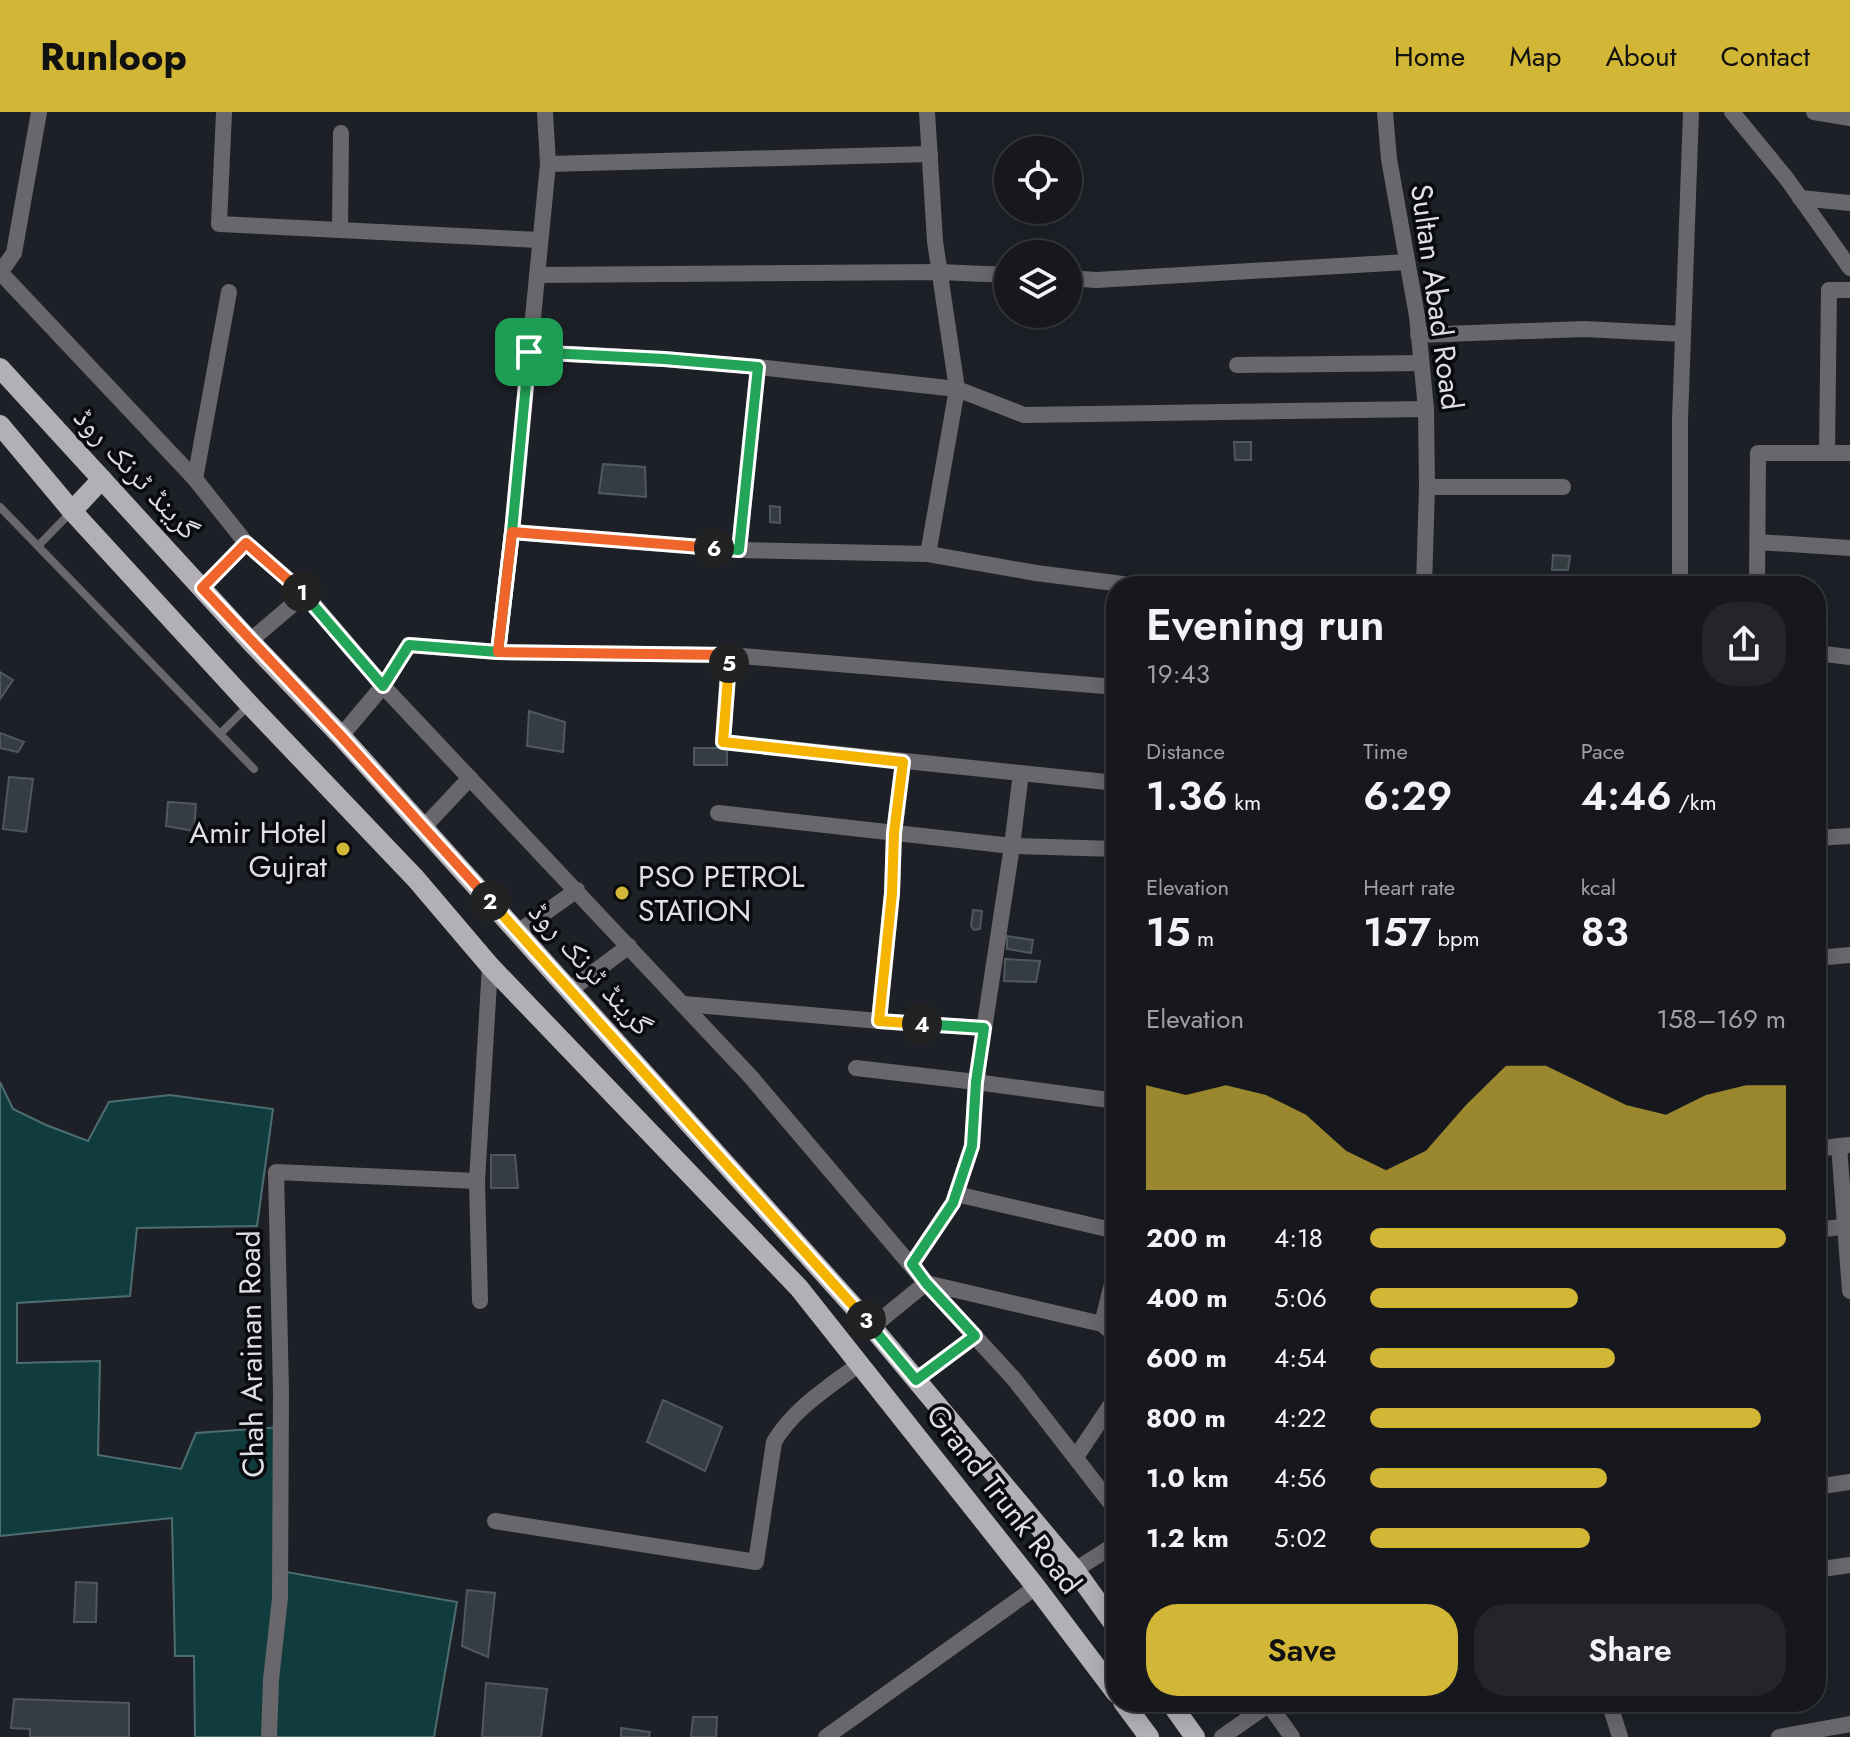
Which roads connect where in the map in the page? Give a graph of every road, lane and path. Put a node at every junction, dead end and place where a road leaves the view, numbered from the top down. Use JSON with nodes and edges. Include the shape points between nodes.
{"nodes":[{"id":1,"x":39,"y":112,"type":"edge"},
{"id":2,"x":224,"y":112,"type":"edge"},
{"id":3,"x":545,"y":112,"type":"edge"},
{"id":4,"x":927,"y":112,"type":"edge"},
{"id":5,"x":1385,"y":112,"type":"edge"},
{"id":6,"x":1691,"y":112,"type":"edge"},
{"id":7,"x":1732,"y":112,"type":"edge"},
{"id":8,"x":1814,"y":112,"type":"edge"},
{"id":9,"x":1850,"y":118,"type":"edge"},
{"id":10,"x":341,"y":133,"type":"dead end"},
{"id":11,"x":930,"y":154,"type":"junction"},
{"id":12,"x":548,"y":164,"type":"junction"},
{"id":13,"x":1800,"y":198,"type":"junction"},
{"id":14,"x":1850,"y":203,"type":"edge"},
{"id":15,"x":340,"y":229,"type":"junction"},
{"id":16,"x":540,"y":240,"type":"junction"},
{"id":17,"x":1407,"y":262,"type":"junction"},
{"id":18,"x":1850,"y":268,"type":"edge"},
{"id":19,"x":0,"y":272,"type":"edge"},
{"id":20,"x":939,"y":272,"type":"junction"},
{"id":21,"x":994,"y":274,"type":"edge"},
{"id":22,"x":537,"y":275,"type":"junction"},
{"id":23,"x":1082,"y":279,"type":"edge"},
{"id":24,"x":1850,"y":290,"type":"edge"},
{"id":25,"x":229,"y":292,"type":"dead end"},
{"id":26,"x":1683,"y":334,"type":"junction"},
{"id":27,"x":1418,"y":335,"type":"junction"},
{"id":28,"x":529,"y":352,"type":"junction"},
{"id":29,"x":1421,"y":363,"type":"junction"},
{"id":30,"x":1237,"y":365,"type":"dead end"},
{"id":31,"x":758,"y":367,"type":"junction"},
{"id":32,"x":0,"y":368,"type":"edge"},
{"id":33,"x":957,"y":389,"type":"junction"},
{"id":34,"x":1426,"y":409,"type":"junction"},
{"id":35,"x":0,"y":425,"type":"edge"},
{"id":36,"x":1827,"y":453,"type":"junction"},
{"id":37,"x":1850,"y":453,"type":"edge"},
{"id":38,"x":102,"y":479,"type":"junction"},
{"id":39,"x":195,"y":479,"type":"junction"},
{"id":40,"x":1427,"y":487,"type":"junction"},
{"id":41,"x":1563,"y":487,"type":"dead end"},
{"id":42,"x":0,"y":507,"type":"edge"},
{"id":43,"x":72,"y":511,"type":"junction"},
{"id":44,"x":512,"y":532,"type":"junction"},
{"id":45,"x":1758,"y":542,"type":"junction"},
{"id":46,"x":246,"y":543,"type":"junction"},
{"id":47,"x":38,"y":546,"type":"junction"},
{"id":48,"x":1850,"y":548,"type":"edge"},
{"id":49,"x":739,"y":550,"type":"junction"},
{"id":50,"x":928,"y":554,"type":"junction"},
{"id":51,"x":1424,"y":576,"type":"edge"},
{"id":52,"x":1680,"y":576,"type":"edge"},
{"id":53,"x":1757,"y":576,"type":"edge"},
{"id":54,"x":1106,"y":582,"type":"edge"},
{"id":55,"x":202,"y":588,"type":"junction"},
{"id":56,"x":305,"y":594,"type":"junction"},
{"id":57,"x":250,"y":641,"type":"junction"},
{"id":58,"x":498,"y":652,"type":"junction"},
{"id":59,"x":1826,"y":654,"type":"edge"},
{"id":60,"x":729,"y":655,"type":"junction"},
{"id":61,"x":1850,"y":657,"type":"edge"},
{"id":62,"x":383,"y":686,"type":"junction"},
{"id":63,"x":1106,"y":686,"type":"edge"},
{"id":64,"x":250,"y":705,"type":"junction"},
{"id":65,"x":220,"y":734,"type":"junction"},
{"id":66,"x":341,"y":736,"type":"junction"},
{"id":67,"x":903,"y":762,"type":"junction"},
{"id":68,"x":254,"y":769,"type":"dead end"},
{"id":69,"x":1021,"y":773,"type":"junction"},
{"id":70,"x":470,"y":778,"type":"junction"},
{"id":71,"x":1106,"y":782,"type":"edge"},
{"id":72,"x":718,"y":813,"type":"dead end"},
{"id":73,"x":423,"y":828,"type":"junction"},
{"id":74,"x":894,"y":833,"type":"junction"},
{"id":75,"x":1850,"y":836,"type":"edge"},
{"id":76,"x":1826,"y":837,"type":"edge"},
{"id":77,"x":1012,"y":846,"type":"junction"},
{"id":78,"x":1106,"y":849,"type":"edge"},
{"id":79,"x":577,"y":890,"type":"junction"},
{"id":80,"x":518,"y":932,"type":"junction"},
{"id":81,"x":629,"y":946,"type":"junction"},
{"id":82,"x":1850,"y":955,"type":"edge"},
{"id":83,"x":1826,"y":957,"type":"edge"},
{"id":84,"x":490,"y":966,"type":"junction"},
{"id":85,"x":570,"y":990,"type":"junction"},
{"id":86,"x":684,"y":1004,"type":"junction"},
{"id":87,"x":879,"y":1021,"type":"junction"},
{"id":88,"x":984,"y":1028,"type":"junction"},
{"id":89,"x":856,"y":1068,"type":"dead end"},
{"id":90,"x":976,"y":1082,"type":"junction"},
{"id":91,"x":1106,"y":1100,"type":"edge"},
{"id":92,"x":1844,"y":1146,"type":"edge"},
{"id":93,"x":477,"y":1181,"type":"junction"},
{"id":94,"x":956,"y":1194,"type":"junction"},
{"id":95,"x":1848,"y":1227,"type":"edge"},
{"id":96,"x":1106,"y":1229,"type":"edge"},
{"id":97,"x":1826,"y":1229,"type":"edge"},
{"id":98,"x":912,"y":1264,"type":"junction"},
{"id":99,"x":926,"y":1283,"type":"junction"},
{"id":100,"x":1850,"y":1291,"type":"edge"},
{"id":101,"x":480,"y":1301,"type":"dead end"},
{"id":102,"x":1106,"y":1308,"type":"edge"},
{"id":103,"x":1102,"y":1324,"type":"junction"},
{"id":104,"x":872,"y":1327,"type":"junction"},
{"id":105,"x":1106,"y":1327,"type":"edge"},
{"id":106,"x":975,"y":1336,"type":"junction"},
{"id":107,"x":859,"y":1364,"type":"junction"},
{"id":108,"x":919,"y":1383,"type":"junction"},
{"id":109,"x":894,"y":1408,"type":"junction"},
{"id":110,"x":1106,"y":1412,"type":"edge"},
{"id":111,"x":1076,"y":1457,"type":"junction"},
{"id":112,"x":1850,"y":1482,"type":"edge"},
{"id":113,"x":1826,"y":1486,"type":"edge"},
{"id":114,"x":1106,"y":1497,"type":"edge"},
{"id":115,"x":495,"y":1521,"type":"dead end"},
{"id":116,"x":1106,"y":1550,"type":"edge"},
{"id":117,"x":1850,"y":1565,"type":"edge"},
{"id":118,"x":1826,"y":1569,"type":"edge"},
{"id":119,"x":1075,"y":1570,"type":"junction"},
{"id":120,"x":1036,"y":1587,"type":"junction"},
{"id":121,"x":1106,"y":1607,"type":"edge"},
{"id":122,"x":1106,"y":1680,"type":"edge"},
{"id":123,"x":1130,"y":1712,"type":"edge"},
{"id":124,"x":1177,"y":1712,"type":"edge"},
{"id":125,"x":1257,"y":1712,"type":"edge"},
{"id":126,"x":1275,"y":1712,"type":"edge"},
{"id":127,"x":1612,"y":1712,"type":"edge"},
{"id":128,"x":1850,"y":1724,"type":"edge"},
{"id":129,"x":269,"y":1737,"type":"edge"},
{"id":130,"x":826,"y":1737,"type":"edge"},
{"id":131,"x":1149,"y":1737,"type":"edge"},
{"id":132,"x":1195,"y":1737,"type":"edge"},
{"id":133,"x":1222,"y":1737,"type":"edge"},
{"id":134,"x":1292,"y":1737,"type":"edge"},
{"id":135,"x":1620,"y":1737,"type":"edge"},
{"id":136,"x":1779,"y":1737,"type":"edge"}],
"edges":[{"from":1,"to":19,"type":"street","via":[[14,253]]},
{"from":2,"to":15,"type":"street","via":[[219,224]]},
{"from":3,"to":12,"type":"street"},
{"from":4,"to":11,"type":"street"},
{"from":5,"to":17,"type":"street","name":"Sultan Abad Road"},
{"from":6,"to":26,"type":"street"},
{"from":7,"to":13,"type":"street"},
{"from":8,"to":9,"type":"street"},
{"from":10,"to":15,"type":"street"},
{"from":11,"to":12,"type":"street"},
{"from":11,"to":20,"type":"street"},
{"from":12,"to":16,"type":"street"},
{"from":13,"to":14,"type":"street"},
{"from":13,"to":18,"type":"street"},
{"from":15,"to":16,"type":"street"},
{"from":16,"to":22,"type":"street"},
{"from":17,"to":23,"type":"street"},
{"from":17,"to":27,"type":"street","name":"Sultan Abad Road"},
{"from":19,"to":39,"type":"street"},
{"from":20,"to":21,"type":"street"},
{"from":20,"to":22,"type":"street"},
{"from":20,"to":33,"type":"street"},
{"from":22,"to":28,"type":"street"},
{"from":24,"to":36,"type":"street","via":[[1829,290]]},
{"from":25,"to":39,"type":"street"},
{"from":26,"to":27,"type":"street","via":[[1584,329]]},
{"from":26,"to":52,"type":"street"},
{"from":27,"to":29,"type":"street","name":"Sultan Abad Road"},
{"from":28,"to":31,"type":"street"},
{"from":28,"to":44,"type":"street"},
{"from":29,"to":30,"type":"street"},
{"from":29,"to":34,"type":"street","name":"Sultan Abad Road"},
{"from":31,"to":33,"type":"street"},
{"from":31,"to":49,"type":"street"},
{"from":32,"to":38,"type":"main road","name":"گرینڈ ٹرنک روڈ"},
{"from":33,"to":34,"type":"street","via":[[1024,415]]},
{"from":33,"to":50,"type":"street"},
{"from":34,"to":40,"type":"street","name":"Sultan Abad Road"},
{"from":35,"to":43,"type":"main road","name":"Grand Trunk Road"},
{"from":36,"to":37,"type":"street"},
{"from":36,"to":45,"type":"street","via":[[1758,453]]},
{"from":38,"to":43,"type":"main road"},
{"from":38,"to":55,"type":"main road","name":"گرینڈ ٹرنک روڈ"},
{"from":39,"to":46,"type":"street"},
{"from":40,"to":41,"type":"street"},
{"from":40,"to":51,"type":"street","name":"Sultan Abad Road"},
{"from":42,"to":47,"type":"lane"},
{"from":43,"to":47,"type":"lane"},
{"from":43,"to":64,"type":"main road","name":"Grand Trunk Road"},
{"from":44,"to":49,"type":"street"},
{"from":44,"to":58,"type":"street"},
{"from":45,"to":48,"type":"street"},
{"from":45,"to":53,"type":"street"},
{"from":46,"to":55,"type":"street"},
{"from":46,"to":56,"type":"street"},
{"from":47,"to":65,"type":"lane"},
{"from":49,"to":50,"type":"street"},
{"from":50,"to":54,"type":"street"},
{"from":55,"to":57,"type":"main road","name":"گرینڈ ٹرنک روڈ"},
{"from":56,"to":57,"type":"street"},
{"from":56,"to":62,"type":"street"},
{"from":57,"to":66,"type":"main road","name":"گرینڈ ٹرنک روڈ"},
{"from":58,"to":60,"type":"street"},
{"from":58,"to":62,"type":"street","via":[[409,645]]},
{"from":59,"to":61,"type":"street"},
{"from":60,"to":63,"type":"street"},
{"from":60,"to":67,"type":"street","via":[[723,742]]},
{"from":62,"to":66,"type":"street"},
{"from":62,"to":70,"type":"street"},
{"from":64,"to":65,"type":"lane"},
{"from":64,"to":84,"type":"main road","name":"Grand Trunk Road","via":[[416,879]]},
{"from":65,"to":68,"type":"lane"},
{"from":66,"to":73,"type":"main road","name":"گرینڈ ٹرنک روڈ"},
{"from":67,"to":69,"type":"street"},
{"from":67,"to":74,"type":"street"},
{"from":69,"to":71,"type":"street"},
{"from":69,"to":77,"type":"street"},
{"from":70,"to":73,"type":"street"},
{"from":70,"to":79,"type":"street"},
{"from":72,"to":74,"type":"street"},
{"from":73,"to":80,"type":"main road","name":"گرینڈ ٹرنک روڈ"},
{"from":74,"to":77,"type":"street"},
{"from":74,"to":87,"type":"street"},
{"from":75,"to":76,"type":"street"},
{"from":77,"to":78,"type":"street"},
{"from":77,"to":88,"type":"street"},
{"from":79,"to":80,"type":"street"},
{"from":79,"to":81,"type":"street"},
{"from":80,"to":85,"type":"main road","name":"گرینڈ ٹرنک روڈ"},
{"from":81,"to":85,"type":"street"},
{"from":81,"to":86,"type":"street"},
{"from":82,"to":83,"type":"street"},
{"from":84,"to":93,"type":"street"},
{"from":84,"to":107,"type":"main road","name":"Grand Trunk Road","via":[[799,1288]]},
{"from":85,"to":104,"type":"main road","name":"گرینڈ ٹرنک روڈ"},
{"from":86,"to":87,"type":"street"},
{"from":86,"to":98,"type":"street"},
{"from":87,"to":88,"type":"street"},
{"from":88,"to":90,"type":"street"},
{"from":89,"to":90,"type":"street"},
{"from":90,"to":91,"type":"street"},
{"from":90,"to":94,"type":"street","via":[[972,1146]]},
{"from":92,"to":95,"type":"street"},
{"from":93,"to":101,"type":"street"},
{"from":93,"to":129,"type":"street","name":"Chah Arainan Road","via":[[276,1172],[280,1598]]},
{"from":94,"to":96,"type":"street"},
{"from":94,"to":98,"type":"street"},
{"from":95,"to":97,"type":"street"},
{"from":95,"to":100,"type":"street"},
{"from":98,"to":99,"type":"street"},
{"from":99,"to":103,"type":"street"},
{"from":99,"to":104,"type":"street"},
{"from":99,"to":106,"type":"street"},
{"from":102,"to":103,"type":"street"},
{"from":103,"to":105,"type":"street"},
{"from":104,"to":108,"type":"main road","name":"گرینڈ ٹرنک روڈ"},
{"from":106,"to":108,"type":"street"},
{"from":106,"to":111,"type":"street"},
{"from":107,"to":109,"type":"main road","name":"Grand Trunk Road"},
{"from":107,"to":115,"type":"street","via":[[795,1413],[774,1442],[756,1562]]},
{"from":108,"to":109,"type":"main road"},
{"from":108,"to":119,"type":"main road","name":"گرینڈ ٹرنک روڈ"},
{"from":109,"to":120,"type":"main road","name":"Grand Trunk Road"},
{"from":110,"to":111,"type":"street"},
{"from":111,"to":114,"type":"street"},
{"from":112,"to":113,"type":"street"},
{"from":116,"to":119,"type":"street"},
{"from":117,"to":118,"type":"street"},
{"from":119,"to":121,"type":"main road","name":"گرینڈ ٹرنک روڈ"},
{"from":120,"to":122,"type":"main road","name":"Grand Trunk Road"},
{"from":120,"to":130,"type":"street"},
{"from":123,"to":131,"type":"main road"},
{"from":124,"to":132,"type":"main road"},
{"from":125,"to":133,"type":"street"},
{"from":126,"to":134,"type":"street"},
{"from":127,"to":135,"type":"street"},
{"from":128,"to":136,"type":"street"}]}
